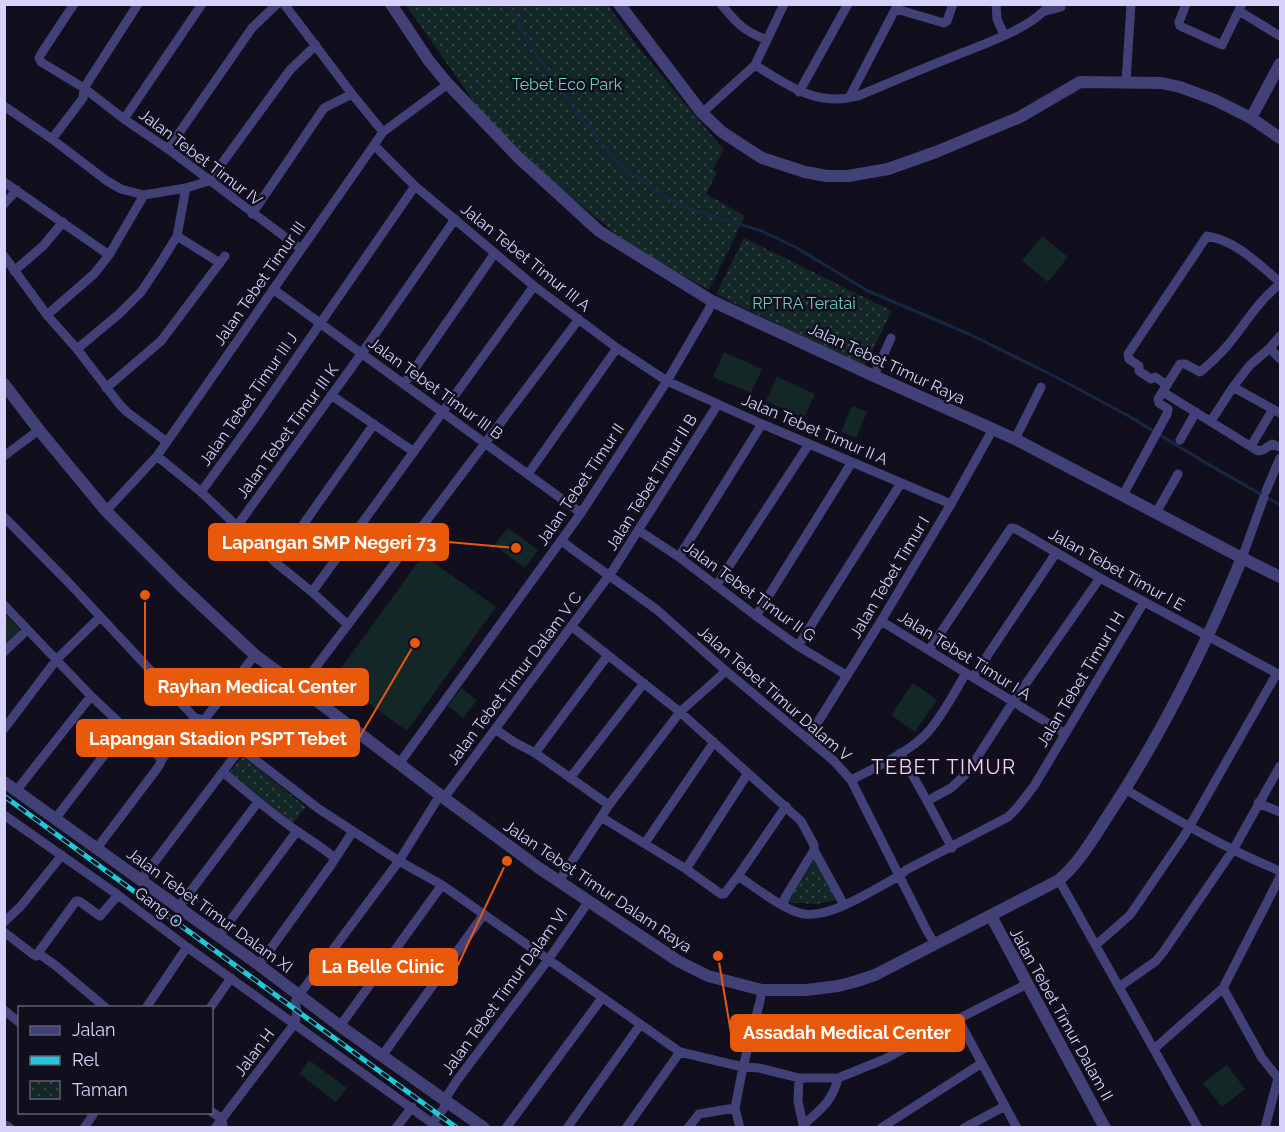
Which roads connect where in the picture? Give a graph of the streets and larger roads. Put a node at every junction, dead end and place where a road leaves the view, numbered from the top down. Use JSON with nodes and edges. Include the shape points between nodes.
{"nodes":[{"id":1,"x":74,"y":4,"type":"edge"},
{"id":2,"x":138,"y":4,"type":"edge"},
{"id":3,"x":202,"y":4,"type":"edge"},
{"id":4,"x":278,"y":4,"type":"edge"},
{"id":5,"x":284,"y":4,"type":"edge"},
{"id":6,"x":391,"y":4,"type":"edge"},
{"id":7,"x":619,"y":4,"type":"edge"},
{"id":8,"x":784,"y":4,"type":"edge"},
{"id":9,"x":848,"y":4,"type":"edge"},
{"id":10,"x":953,"y":4,"type":"edge"},
{"id":11,"x":996,"y":4,"type":"edge"},
{"id":12,"x":1061,"y":4,"type":"edge"},
{"id":13,"x":1131,"y":4,"type":"edge"},
{"id":14,"x":1186,"y":4,"type":"edge"},
{"id":15,"x":723,"y":6,"type":"edge"},
{"id":16,"x":897,"y":7,"type":"edge"},
{"id":17,"x":1048,"y":8,"type":"edge"},
{"id":18,"x":1240,"y":8,"type":"edge"},
{"id":19,"x":1005,"y":35,"type":"junction"},
{"id":20,"x":1281,"y":36,"type":"edge"},
{"id":21,"x":767,"y":40,"type":"junction"},
{"id":22,"x":316,"y":45,"type":"junction"},
{"id":23,"x":1281,"y":64,"type":"edge"},
{"id":24,"x":755,"y":65,"type":"junction"},
{"id":25,"x":1126,"y":82,"type":"junction"},
{"id":26,"x":448,"y":84,"type":"junction"},
{"id":27,"x":84,"y":88,"type":"junction"},
{"id":28,"x":799,"y":92,"type":"junction"},
{"id":29,"x":352,"y":94,"type":"junction"},
{"id":30,"x":849,"y":98,"type":"junction"},
{"id":31,"x":4,"y":106,"type":"edge"},
{"id":32,"x":702,"y":114,"type":"junction"},
{"id":33,"x":124,"y":118,"type":"junction"},
{"id":34,"x":1251,"y":118,"type":"junction"},
{"id":35,"x":384,"y":132,"type":"junction"},
{"id":36,"x":1281,"y":138,"type":"edge"},
{"id":37,"x":52,"y":140,"type":"junction"},
{"id":38,"x":375,"y":146,"type":"junction"},
{"id":39,"x":168,"y":149,"type":"junction"},
{"id":40,"x":209,"y":181,"type":"junction"},
{"id":41,"x":4,"y":182,"type":"edge"},
{"id":42,"x":415,"y":186,"type":"junction"},
{"id":43,"x":186,"y":188,"type":"junction"},
{"id":44,"x":17,"y":190,"type":"junction"},
{"id":45,"x":144,"y":195,"type":"junction"},
{"id":46,"x":4,"y":204,"type":"edge"},
{"id":47,"x":252,"y":214,"type":"junction"},
{"id":48,"x":455,"y":219,"type":"junction"},
{"id":49,"x":63,"y":222,"type":"junction"},
{"id":50,"x":177,"y":236,"type":"junction"},
{"id":51,"x":301,"y":249,"type":"junction"},
{"id":52,"x":495,"y":253,"type":"junction"},
{"id":53,"x":109,"y":255,"type":"junction"},
{"id":54,"x":4,"y":256,"type":"edge"},
{"id":55,"x":14,"y":272,"type":"junction"},
{"id":56,"x":1281,"y":283,"type":"edge"},
{"id":57,"x":534,"y":286,"type":"junction"},
{"id":58,"x":273,"y":289,"type":"junction"},
{"id":59,"x":712,"y":301,"type":"junction"},
{"id":60,"x":47,"y":315,"type":"junction"},
{"id":61,"x":579,"y":319,"type":"junction"},
{"id":62,"x":319,"y":323,"type":"junction"},
{"id":63,"x":1281,"y":336,"type":"edge"},
{"id":64,"x":891,"y":338,"type":"dead end"},
{"id":65,"x":617,"y":348,"type":"junction"},
{"id":66,"x":1269,"y":348,"type":"junction"},
{"id":67,"x":76,"y":350,"type":"junction"},
{"id":68,"x":362,"y":353,"type":"junction"},
{"id":69,"x":1281,"y":359,"type":"edge"},
{"id":70,"x":874,"y":376,"type":"junction"},
{"id":71,"x":667,"y":381,"type":"junction"},
{"id":72,"x":4,"y":384,"type":"edge"},
{"id":73,"x":404,"y":384,"type":"junction"},
{"id":74,"x":1041,"y":387,"type":"dead end"},
{"id":75,"x":1233,"y":387,"type":"junction"},
{"id":76,"x":106,"y":388,"type":"junction"},
{"id":77,"x":1165,"y":388,"type":"junction"},
{"id":78,"x":331,"y":395,"type":"junction"},
{"id":79,"x":718,"y":404,"type":"junction"},
{"id":80,"x":1277,"y":411,"type":"edge"},
{"id":81,"x":444,"y":412,"type":"junction"},
{"id":82,"x":1196,"y":412,"type":"junction"},
{"id":83,"x":1211,"y":422,"type":"junction"},
{"id":84,"x":374,"y":424,"type":"junction"},
{"id":85,"x":762,"y":424,"type":"junction"},
{"id":86,"x":993,"y":429,"type":"junction"},
{"id":87,"x":39,"y":430,"type":"junction"},
{"id":88,"x":1016,"y":439,"type":"junction"},
{"id":89,"x":1180,"y":440,"type":"dead end"},
{"id":90,"x":167,"y":442,"type":"junction"},
{"id":91,"x":485,"y":442,"type":"junction"},
{"id":92,"x":809,"y":444,"type":"junction"},
{"id":93,"x":1251,"y":446,"type":"junction"},
{"id":94,"x":1281,"y":447,"type":"edge"},
{"id":95,"x":414,"y":452,"type":"junction"},
{"id":96,"x":4,"y":456,"type":"edge"},
{"id":97,"x":157,"y":456,"type":"junction"},
{"id":98,"x":1281,"y":458,"type":"edge"},
{"id":99,"x":852,"y":462,"type":"junction"},
{"id":100,"x":528,"y":474,"type":"junction"},
{"id":101,"x":1178,"y":474,"type":"dead end"},
{"id":102,"x":901,"y":483,"type":"junction"},
{"id":103,"x":201,"y":492,"type":"junction"},
{"id":104,"x":1123,"y":495,"type":"junction"},
{"id":105,"x":951,"y":504,"type":"junction"},
{"id":106,"x":106,"y":511,"type":"junction"},
{"id":107,"x":580,"y":513,"type":"junction"},
{"id":108,"x":1156,"y":513,"type":"junction"},
{"id":109,"x":6,"y":521,"type":"edge"},
{"id":110,"x":237,"y":526,"type":"junction"},
{"id":111,"x":638,"y":530,"type":"junction"},
{"id":112,"x":561,"y":540,"type":"junction"},
{"id":113,"x":1056,"y":553,"type":"junction"},
{"id":114,"x":680,"y":557,"type":"junction"},
{"id":115,"x":1242,"y":558,"type":"junction"},
{"id":116,"x":276,"y":563,"type":"junction"},
{"id":117,"x":609,"y":575,"type":"junction"},
{"id":118,"x":1281,"y":577,"type":"edge"},
{"id":119,"x":1100,"y":578,"type":"junction"},
{"id":120,"x":716,"y":586,"type":"junction"},
{"id":121,"x":312,"y":592,"type":"junction"},
{"id":122,"x":1144,"y":602,"type":"junction"},
{"id":123,"x":4,"y":605,"type":"edge"},
{"id":124,"x":756,"y":616,"type":"junction"},
{"id":125,"x":100,"y":618,"type":"junction"},
{"id":126,"x":881,"y":621,"type":"junction"},
{"id":127,"x":348,"y":625,"type":"junction"},
{"id":128,"x":571,"y":626,"type":"junction"},
{"id":129,"x":27,"y":630,"type":"junction"},
{"id":130,"x":1208,"y":637,"type":"junction"},
{"id":131,"x":798,"y":646,"type":"junction"},
{"id":132,"x":929,"y":650,"type":"junction"},
{"id":133,"x":4,"y":652,"type":"edge"},
{"id":134,"x":255,"y":655,"type":"junction"},
{"id":135,"x":608,"y":655,"type":"junction"},
{"id":136,"x":57,"y":659,"type":"junction"},
{"id":137,"x":726,"y":671,"type":"junction"},
{"id":138,"x":1279,"y":674,"type":"edge"},
{"id":139,"x":846,"y":675,"type":"junction"},
{"id":140,"x":969,"y":675,"type":"junction"},
{"id":141,"x":644,"y":683,"type":"junction"},
{"id":142,"x":300,"y":688,"type":"junction"},
{"id":143,"x":91,"y":696,"type":"junction"},
{"id":144,"x":1013,"y":702,"type":"junction"},
{"id":145,"x":680,"y":712,"type":"junction"},
{"id":146,"x":199,"y":719,"type":"junction"},
{"id":147,"x":125,"y":728,"type":"junction"},
{"id":148,"x":4,"y":729,"type":"edge"},
{"id":149,"x":495,"y":729,"type":"junction"},
{"id":150,"x":1064,"y":734,"type":"junction"},
{"id":151,"x":808,"y":738,"type":"junction"},
{"id":152,"x":714,"y":742,"type":"junction"},
{"id":153,"x":240,"y":749,"type":"junction"},
{"id":154,"x":535,"y":753,"type":"junction"},
{"id":155,"x":900,"y":753,"type":"junction"},
{"id":156,"x":162,"y":759,"type":"junction"},
{"id":157,"x":399,"y":764,"type":"junction"},
{"id":158,"x":1281,"y":766,"type":"edge"},
{"id":159,"x":224,"y":773,"type":"junction"},
{"id":160,"x":748,"y":773,"type":"junction"},
{"id":161,"x":570,"y":778,"type":"junction"},
{"id":162,"x":851,"y":780,"type":"junction"},
{"id":163,"x":4,"y":782,"type":"edge"},
{"id":164,"x":1125,"y":789,"type":"junction"},
{"id":165,"x":16,"y":791,"type":"junction"},
{"id":166,"x":442,"y":797,"type":"junction"},
{"id":167,"x":927,"y":801,"type":"junction"},
{"id":168,"x":258,"y":802,"type":"junction"},
{"id":169,"x":1258,"y":803,"type":"junction"},
{"id":170,"x":609,"y":805,"type":"junction"},
{"id":171,"x":786,"y":806,"type":"junction"},
{"id":172,"x":1281,"y":812,"type":"edge"},
{"id":173,"x":4,"y":815,"type":"edge"},
{"id":174,"x":601,"y":817,"type":"junction"},
{"id":175,"x":56,"y":819,"type":"junction"},
{"id":176,"x":1190,"y":827,"type":"junction"},
{"id":177,"x":297,"y":831,"type":"junction"},
{"id":178,"x":352,"y":831,"type":"junction"},
{"id":179,"x":645,"y":843,"type":"junction"},
{"id":180,"x":97,"y":848,"type":"junction"},
{"id":181,"x":952,"y":848,"type":"junction"},
{"id":182,"x":814,"y":850,"type":"junction"},
{"id":183,"x":1233,"y":850,"type":"junction"},
{"id":184,"x":62,"y":855,"type":"junction"},
{"id":185,"x":335,"y":858,"type":"junction"},
{"id":186,"x":399,"y":861,"type":"junction"},
{"id":187,"x":686,"y":869,"type":"junction"},
{"id":188,"x":1281,"y":871,"type":"edge"},
{"id":189,"x":738,"y":876,"type":"junction"},
{"id":190,"x":899,"y":876,"type":"junction"},
{"id":191,"x":1281,"y":877,"type":"edge"},
{"id":192,"x":141,"y":880,"type":"junction"},
{"id":193,"x":1059,"y":880,"type":"junction"},
{"id":194,"x":559,"y":881,"type":"junction"},
{"id":195,"x":442,"y":885,"type":"junction"},
{"id":196,"x":118,"y":895,"type":"junction"},
{"id":197,"x":589,"y":901,"type":"junction"},
{"id":198,"x":844,"y":905,"type":"junction"},
{"id":199,"x":784,"y":906,"type":"junction"},
{"id":200,"x":178,"y":908,"type":"junction"},
{"id":201,"x":484,"y":914,"type":"junction"},
{"id":202,"x":991,"y":916,"type":"junction"},
{"id":203,"x":4,"y":922,"type":"edge"},
{"id":204,"x":4,"y":932,"type":"edge"},
{"id":205,"x":218,"y":937,"type":"junction"},
{"id":206,"x":935,"y":944,"type":"junction"},
{"id":207,"x":1096,"y":945,"type":"junction"},
{"id":208,"x":187,"y":948,"type":"junction"},
{"id":209,"x":38,"y":953,"type":"junction"},
{"id":210,"x":548,"y":960,"type":"junction"},
{"id":211,"x":259,"y":965,"type":"junction"},
{"id":212,"x":231,"y":978,"type":"junction"},
{"id":213,"x":1027,"y":984,"type":"junction"},
{"id":214,"x":1119,"y":987,"type":"junction"},
{"id":215,"x":1223,"y":988,"type":"junction"},
{"id":216,"x":762,"y":990,"type":"junction"},
{"id":217,"x":299,"y":995,"type":"junction"},
{"id":218,"x":602,"y":998,"type":"junction"},
{"id":219,"x":104,"y":1006,"type":"edge"},
{"id":220,"x":147,"y":1006,"type":"edge"},
{"id":221,"x":211,"y":1006,"type":"edge"},
{"id":222,"x":4,"y":1010,"type":"edge"},
{"id":223,"x":958,"y":1019,"type":"junction"},
{"id":224,"x":18,"y":1021,"type":"edge"},
{"id":225,"x":295,"y":1023,"type":"junction"},
{"id":226,"x":640,"y":1025,"type":"junction"},
{"id":227,"x":340,"y":1026,"type":"junction"},
{"id":228,"x":1154,"y":1049,"type":"junction"},
{"id":229,"x":680,"y":1052,"type":"junction"},
{"id":230,"x":382,"y":1056,"type":"junction"},
{"id":231,"x":982,"y":1063,"type":"junction"},
{"id":232,"x":743,"y":1066,"type":"junction"},
{"id":233,"x":799,"y":1078,"type":"junction"},
{"id":234,"x":838,"y":1078,"type":"junction"},
{"id":235,"x":1279,"y":1078,"type":"edge"},
{"id":236,"x":447,"y":1101,"type":"junction"},
{"id":237,"x":412,"y":1107,"type":"junction"},
{"id":238,"x":1005,"y":1107,"type":"junction"},
{"id":239,"x":735,"y":1108,"type":"junction"},
{"id":240,"x":92,"y":1114,"type":"edge"},
{"id":241,"x":223,"y":1123,"type":"edge"},
{"id":242,"x":436,"y":1125,"type":"edge"},
{"id":243,"x":804,"y":1126,"type":"edge"},
{"id":244,"x":84,"y":1128,"type":"edge"},
{"id":245,"x":215,"y":1128,"type":"edge"},
{"id":246,"x":396,"y":1128,"type":"edge"},
{"id":247,"x":484,"y":1128,"type":"edge"},
{"id":248,"x":506,"y":1128,"type":"edge"},
{"id":249,"x":567,"y":1128,"type":"edge"},
{"id":250,"x":626,"y":1128,"type":"edge"},
{"id":251,"x":688,"y":1128,"type":"edge"},
{"id":252,"x":740,"y":1128,"type":"edge"},
{"id":253,"x":881,"y":1128,"type":"edge"},
{"id":254,"x":964,"y":1128,"type":"edge"},
{"id":255,"x":1017,"y":1128,"type":"edge"},
{"id":256,"x":1105,"y":1128,"type":"edge"},
{"id":257,"x":1198,"y":1128,"type":"edge"},
{"id":258,"x":1265,"y":1128,"type":"edge"}],
"edges":[{"from":1,"to":27,"type":"street","name":"Jalan Tebet Timur IV","via":[[39,58]]},
{"from":2,"to":27,"type":"street"},
{"from":3,"to":33,"type":"street"},
{"from":4,"to":39,"type":"street","via":[[252,28]]},
{"from":5,"to":22,"type":"street"},
{"from":6,"to":26,"type":"street","name":"Jalan Tebet Timur Raya"},
{"from":7,"to":32,"type":"street"},
{"from":8,"to":21,"type":"street"},
{"from":9,"to":28,"type":"street"},
{"from":10,"to":16,"type":"street","via":[[944,23]]},
{"from":11,"to":19,"type":"street","via":[[997,19]]},
{"from":12,"to":17,"type":"street"},
{"from":13,"to":25,"type":"street"},
{"from":14,"to":18,"type":"street","via":[[1180,26],[1221,45]]},
{"from":15,"to":21,"type":"street","via":[[737,24]]},
{"from":16,"to":30,"type":"street"},
{"from":17,"to":19,"type":"street"},
{"from":18,"to":20,"type":"street"},
{"from":19,"to":30,"type":"street"},
{"from":21,"to":24,"type":"street"},
{"from":22,"to":29,"type":"street"},
{"from":22,"to":40,"type":"street","via":[[290,70]]},
{"from":23,"to":34,"type":"street"},
{"from":24,"to":28,"type":"street"},
{"from":24,"to":32,"type":"street"},
{"from":25,"to":32,"type":"street","via":[[1080,82],[1020,117],[946,148],[888,169],[848,176],[805,172],[762,158]]},
{"from":25,"to":34,"type":"street","via":[[1180,87],[1215,99]]},
{"from":26,"to":35,"type":"street","name":"Jalan Tebet Timur III"},
{"from":26,"to":59,"type":"street","name":"Jalan Tebet Timur Raya","via":[[518,157],[599,231]]},
{"from":27,"to":33,"type":"street","name":"Jalan Tebet Timur IV"},
{"from":27,"to":37,"type":"street","via":[[83,98]]},
{"from":28,"to":30,"type":"street","via":[[828,99]]},
{"from":29,"to":35,"type":"street"},
{"from":29,"to":47,"type":"street","via":[[324,108]]},
{"from":31,"to":37,"type":"street"},
{"from":33,"to":39,"type":"street","name":"Jalan Tebet Timur IV"},
{"from":34,"to":36,"type":"street"},
{"from":35,"to":38,"type":"street","name":"Jalan Tebet Timur III"},
{"from":37,"to":45,"type":"street","via":[[107,181]]},
{"from":38,"to":42,"type":"street","name":"Jalan Tebet Timur III A"},
{"from":38,"to":51,"type":"street","name":"Jalan Tebet Timur III"},
{"from":39,"to":40,"type":"street","name":"Jalan Tebet Timur IV"},
{"from":40,"to":43,"type":"street"},
{"from":40,"to":47,"type":"street","name":"Jalan Tebet Timur IV"},
{"from":41,"to":44,"type":"street"},
{"from":42,"to":48,"type":"street","name":"Jalan Tebet Timur III A"},
{"from":42,"to":62,"type":"street","name":"Jalan Tebet Timur III J"},
{"from":43,"to":45,"type":"street"},
{"from":43,"to":50,"type":"street"},
{"from":44,"to":46,"type":"street"},
{"from":44,"to":49,"type":"street"},
{"from":45,"to":53,"type":"street"},
{"from":47,"to":51,"type":"street","name":"Jalan Tebet Timur IV"},
{"from":48,"to":52,"type":"street","name":"Jalan Tebet Timur III A"},
{"from":48,"to":68,"type":"street","name":"Jalan Tebet Timur III K"},
{"from":49,"to":53,"type":"street"},
{"from":49,"to":55,"type":"street","via":[[44,246]]},
{"from":50,"to":67,"type":"street","via":[[141,292]]},
{"from":50,"to":76,"type":"street","via":[[223,259],[162,341]]},
{"from":51,"to":58,"type":"street","name":"Jalan Tebet Timur III"},
{"from":52,"to":57,"type":"street","name":"Jalan Tebet Timur III A"},
{"from":52,"to":73,"type":"street"},
{"from":53,"to":60,"type":"street","via":[[87,282]]},
{"from":54,"to":55,"type":"street"},
{"from":55,"to":60,"type":"street"},
{"from":56,"to":77,"type":"street","via":[[1207,366],[1200,372],[1180,364]]},
{"from":56,"to":77,"type":"street","via":[[1229,242],[1207,236],[1128,354],[1139,371],[1151,379],[1155,377]]},
{"from":57,"to":61,"type":"street","name":"Jalan Tebet Timur III A"},
{"from":57,"to":81,"type":"street"},
{"from":58,"to":62,"type":"street","name":"Jalan Tebet Timur III B"},
{"from":58,"to":90,"type":"street","name":"Jalan Tebet Timur III"},
{"from":59,"to":70,"type":"street","name":"Jalan Tebet Timur Raya"},
{"from":59,"to":71,"type":"street","name":"Jalan Tebet Timur II"},
{"from":60,"to":67,"type":"street"},
{"from":61,"to":65,"type":"street","name":"Jalan Tebet Timur III A"},
{"from":61,"to":91,"type":"street"},
{"from":62,"to":68,"type":"street","name":"Jalan Tebet Timur III B"},
{"from":62,"to":103,"type":"street","name":"Jalan Tebet Timur III J"},
{"from":63,"to":66,"type":"street"},
{"from":64,"to":70,"type":"street"},
{"from":65,"to":71,"type":"street","name":"Jalan Tebet Timur III A"},
{"from":65,"to":100,"type":"street"},
{"from":66,"to":69,"type":"street"},
{"from":66,"to":75,"type":"street"},
{"from":67,"to":76,"type":"street"},
{"from":68,"to":73,"type":"street","name":"Jalan Tebet Timur III B"},
{"from":68,"to":78,"type":"street","name":"Jalan Tebet Timur III K"},
{"from":70,"to":86,"type":"street","name":"Jalan Tebet Timur Raya"},
{"from":71,"to":79,"type":"street","name":"Jalan Tebet Timur II A"},
{"from":71,"to":107,"type":"street","name":"Jalan Tebet Timur II"},
{"from":72,"to":87,"type":"street","name":"Jalan Tebet Timur Dalam Raya"},
{"from":73,"to":81,"type":"street","name":"Jalan Tebet Timur III B"},
{"from":74,"to":88,"type":"street"},
{"from":75,"to":80,"type":"street"},
{"from":75,"to":83,"type":"street"},
{"from":76,"to":90,"type":"street","via":[[127,412]]},
{"from":77,"to":82,"type":"street"},
{"from":77,"to":104,"type":"street","via":[[1158,399],[1168,410]]},
{"from":78,"to":84,"type":"street"},
{"from":78,"to":110,"type":"street","name":"Jalan Tebet Timur III K"},
{"from":79,"to":85,"type":"street","name":"Jalan Tebet Timur II A"},
{"from":79,"to":111,"type":"street","name":"Jalan Tebet Timur II B"},
{"from":80,"to":93,"type":"street"},
{"from":81,"to":91,"type":"street","name":"Jalan Tebet Timur III B"},
{"from":81,"to":95,"type":"street"},
{"from":82,"to":83,"type":"street"},
{"from":82,"to":89,"type":"street"},
{"from":83,"to":93,"type":"street"},
{"from":84,"to":95,"type":"street"},
{"from":84,"to":116,"type":"street"},
{"from":85,"to":92,"type":"street","name":"Jalan Tebet Timur II A"},
{"from":85,"to":114,"type":"street"},
{"from":86,"to":88,"type":"street","name":"Jalan Tebet Timur Raya"},
{"from":86,"to":105,"type":"street","name":"Jalan Tebet Timur I"},
{"from":87,"to":96,"type":"street"},
{"from":87,"to":106,"type":"street","name":"Jalan Tebet Timur Dalam Raya"},
{"from":88,"to":104,"type":"street","name":"Jalan Tebet Timur Raya"},
{"from":90,"to":97,"type":"street","name":"Jalan Tebet Timur III"},
{"from":91,"to":100,"type":"street","name":"Jalan Tebet Timur III B"},
{"from":91,"to":127,"type":"street"},
{"from":92,"to":99,"type":"street","name":"Jalan Tebet Timur II A"},
{"from":92,"to":120,"type":"street"},
{"from":93,"to":94,"type":"street","via":[[1258,451],[1272,444]]},
{"from":95,"to":121,"type":"street"},
{"from":97,"to":103,"type":"street"},
{"from":97,"to":106,"type":"street","name":"Jalan Tebet Timur III"},
{"from":98,"to":115,"type":"street"},
{"from":99,"to":102,"type":"street","name":"Jalan Tebet Timur II A"},
{"from":99,"to":124,"type":"street"},
{"from":100,"to":107,"type":"street","name":"Jalan Tebet Timur III B"},
{"from":101,"to":108,"type":"street"},
{"from":102,"to":105,"type":"street","name":"Jalan Tebet Timur II A"},
{"from":102,"to":131,"type":"street"},
{"from":103,"to":110,"type":"street"},
{"from":104,"to":108,"type":"street","name":"Jalan Tebet Timur Raya"},
{"from":105,"to":126,"type":"street","name":"Jalan Tebet Timur I"},
{"from":106,"to":134,"type":"street","name":"Jalan Tebet Timur Dalam Raya"},
{"from":107,"to":112,"type":"street","name":"Jalan Tebet Timur II"},
{"from":108,"to":115,"type":"street","name":"Jalan Tebet Timur Raya"},
{"from":109,"to":125,"type":"street"},
{"from":110,"to":116,"type":"street"},
{"from":111,"to":114,"type":"street","name":"Jalan Tebet Timur II G"},
{"from":111,"to":117,"type":"street","name":"Jalan Tebet Timur II B"},
{"from":112,"to":117,"type":"street","name":"Jalan Tebet Timur Dalam V"},
{"from":112,"to":157,"type":"street","name":"Jalan Tebet Timur II"},
{"from":113,"to":119,"type":"street","name":"Jalan Tebet Timur I E"},
{"from":113,"to":132,"type":"street","name":"Jalan Tebet Timur I E","via":[[1011,528]]},
{"from":113,"to":140,"type":"street"},
{"from":114,"to":120,"type":"street","name":"Jalan Tebet Timur II G"},
{"from":115,"to":118,"type":"street","name":"Jalan Tebet Timur Raya"},
{"from":115,"to":130,"type":"street","name":"Jalan Tebet Timur Dalam Raya"},
{"from":116,"to":121,"type":"street"},
{"from":117,"to":128,"type":"street","name":"Jalan Tebet Timur Dalam V C"},
{"from":117,"to":137,"type":"street","name":"Jalan Tebet Timur Dalam V","via":[[656,609]]},
{"from":119,"to":122,"type":"street","name":"Jalan Tebet Timur I E"},
{"from":119,"to":144,"type":"street"},
{"from":120,"to":124,"type":"street","name":"Jalan Tebet Timur II G"},
{"from":121,"to":127,"type":"street"},
{"from":122,"to":130,"type":"street","name":"Jalan Tebet Timur I E"},
{"from":122,"to":150,"type":"street","name":"Jalan Tebet Timur I H"},
{"from":123,"to":129,"type":"street"},
{"from":124,"to":131,"type":"street","name":"Jalan Tebet Timur II G"},
{"from":125,"to":136,"type":"street"},
{"from":125,"to":146,"type":"street"},
{"from":126,"to":132,"type":"street","name":"Jalan Tebet Timur I A"},
{"from":126,"to":139,"type":"street","name":"Jalan Tebet Timur I"},
{"from":127,"to":142,"type":"street"},
{"from":128,"to":135,"type":"street"},
{"from":128,"to":149,"type":"street","name":"Jalan Tebet Timur Dalam V C"},
{"from":129,"to":133,"type":"street"},
{"from":129,"to":136,"type":"street"},
{"from":130,"to":138,"type":"street","name":"Jalan Tebet Timur I E"},
{"from":130,"to":164,"type":"street","name":"Jalan Tebet Timur Dalam Raya"},
{"from":131,"to":139,"type":"street","name":"Jalan Tebet Timur II G"},
{"from":132,"to":140,"type":"street","name":"Jalan Tebet Timur I A"},
{"from":134,"to":142,"type":"street","name":"Jalan Tebet Timur Dalam Raya"},
{"from":134,"to":146,"type":"street"},
{"from":135,"to":141,"type":"street"},
{"from":135,"to":154,"type":"street"},
{"from":136,"to":143,"type":"street"},
{"from":136,"to":148,"type":"street"},
{"from":137,"to":145,"type":"street"},
{"from":137,"to":151,"type":"street","name":"Jalan Tebet Timur Dalam V"},
{"from":138,"to":176,"type":"street"},
{"from":139,"to":151,"type":"street","name":"Jalan Tebet Timur I"},
{"from":140,"to":144,"type":"street","name":"Jalan Tebet Timur I A"},
{"from":140,"to":155,"type":"street","via":[[926,734]]},
{"from":141,"to":145,"type":"street"},
{"from":141,"to":161,"type":"street"},
{"from":142,"to":157,"type":"street","name":"Jalan Tebet Timur Dalam Raya"},
{"from":143,"to":147,"type":"street"},
{"from":143,"to":165,"type":"street"},
{"from":144,"to":150,"type":"street","name":"Jalan Tebet Timur I A"},
{"from":144,"to":167,"type":"street","via":[[967,773],[951,789]]},
{"from":145,"to":152,"type":"street"},
{"from":145,"to":170,"type":"street"},
{"from":146,"to":153,"type":"street"},
{"from":146,"to":156,"type":"street"},
{"from":147,"to":156,"type":"street"},
{"from":147,"to":175,"type":"street"},
{"from":149,"to":154,"type":"street"},
{"from":149,"to":166,"type":"street","name":"Jalan Tebet Timur Dalam V C"},
{"from":150,"to":181,"type":"street","name":"Jalan Tebet Timur I H","via":[[1017,808]]},
{"from":151,"to":162,"type":"street","name":"Jalan Tebet Timur Dalam V"},
{"from":152,"to":160,"type":"street"},
{"from":152,"to":179,"type":"street"},
{"from":153,"to":159,"type":"street"},
{"from":153,"to":178,"type":"street"},
{"from":154,"to":161,"type":"street"},
{"from":155,"to":162,"type":"street"},
{"from":155,"to":167,"type":"street"},
{"from":156,"to":180,"type":"street"},
{"from":157,"to":166,"type":"street","name":"Jalan Tebet Timur Dalam Raya"},
{"from":158,"to":169,"type":"street"},
{"from":159,"to":168,"type":"street"},
{"from":159,"to":192,"type":"street"},
{"from":160,"to":171,"type":"street"},
{"from":160,"to":187,"type":"street"},
{"from":161,"to":170,"type":"street"},
{"from":162,"to":190,"type":"street","name":"Jalan Tebet Timur Dalam V"},
{"from":163,"to":165,"type":"street","name":"Jalan Tebet Timur Dalam XI"},
{"from":164,"to":176,"type":"street"},
{"from":164,"to":193,"type":"street","name":"Jalan Tebet Timur Dalam Raya","via":[[1071,870]]},
{"from":165,"to":175,"type":"street","name":"Jalan Tebet Timur Dalam XI"},
{"from":166,"to":186,"type":"street","name":"Jalan Tebet Timur Dalam V C"},
{"from":166,"to":194,"type":"street","name":"Jalan Tebet Timur Dalam Raya"},
{"from":167,"to":181,"type":"street"},
{"from":168,"to":177,"type":"street"},
{"from":168,"to":200,"type":"street"},
{"from":169,"to":172,"type":"street"},
{"from":169,"to":183,"type":"street"},
{"from":170,"to":174,"type":"street"},
{"from":171,"to":182,"type":"street","via":[[801,821]]},
{"from":171,"to":189,"type":"street"},
{"from":173,"to":184,"type":"street","name":"Gang O"},
{"from":174,"to":179,"type":"street"},
{"from":174,"to":194,"type":"street"},
{"from":175,"to":180,"type":"street","name":"Jalan Tebet Timur Dalam XI"},
{"from":176,"to":183,"type":"street"},
{"from":176,"to":207,"type":"street","via":[[1130,915]]},
{"from":177,"to":185,"type":"street"},
{"from":177,"to":205,"type":"street"},
{"from":178,"to":185,"type":"street"},
{"from":178,"to":186,"type":"street"},
{"from":179,"to":187,"type":"street"},
{"from":180,"to":192,"type":"street","name":"Jalan Tebet Timur Dalam XI"},
{"from":181,"to":190,"type":"street","name":"Jalan Tebet Timur I H"},
{"from":182,"to":198,"type":"street"},
{"from":182,"to":199,"type":"street"},
{"from":183,"to":188,"type":"street"},
{"from":183,"to":214,"type":"street","via":[[1164,951]]},
{"from":184,"to":196,"type":"street","name":"Gang O"},
{"from":184,"to":203,"type":"street"},
{"from":185,"to":211,"type":"street"},
{"from":186,"to":195,"type":"street"},
{"from":186,"to":217,"type":"street","name":"Jalan Tebet Timur Dalam V C"},
{"from":187,"to":189,"type":"street","via":[[721,894],[727,893]]},
{"from":189,"to":199,"type":"street","name":"Jalan Tebet Timur I H"},
{"from":190,"to":198,"type":"street","name":"Jalan Tebet Timur I H"},
{"from":190,"to":206,"type":"street","name":"Jalan Tebet Timur Dalam V"},
{"from":191,"to":215,"type":"street"},
{"from":192,"to":200,"type":"street","name":"Jalan Tebet Timur Dalam XI"},
{"from":193,"to":202,"type":"street","name":"Jalan Tebet Timur Dalam Raya"},
{"from":193,"to":207,"type":"street"},
{"from":194,"to":197,"type":"street","name":"Jalan Tebet Timur Dalam Raya"},
{"from":195,"to":201,"type":"street"},
{"from":195,"to":227,"type":"street"},
{"from":196,"to":208,"type":"street","name":"Gang O"},
{"from":196,"to":209,"type":"street","via":[[100,916],[76,901]]},
{"from":197,"to":210,"type":"street","name":"Jalan Tebet Timur Dalam VI"},
{"from":197,"to":216,"type":"street","name":"Jalan Tebet Timur Dalam Raya","via":[[686,966]]},
{"from":198,"to":199,"type":"street","name":"Jalan Tebet Timur I H","via":[[822,913],[803,914]]},
{"from":200,"to":205,"type":"street","name":"Jalan Tebet Timur Dalam XI"},
{"from":201,"to":210,"type":"street"},
{"from":201,"to":230,"type":"street"},
{"from":202,"to":206,"type":"street","name":"Jalan Tebet Timur Dalam Raya"},
{"from":202,"to":213,"type":"street","name":"Jalan Tebet Timur Dalam II"},
{"from":204,"to":209,"type":"street","via":[[35,956]]},
{"from":205,"to":211,"type":"street","name":"Jalan Tebet Timur Dalam XI"},
{"from":206,"to":216,"type":"street","name":"Jalan Tebet Timur Dalam Raya","via":[[857,981],[806,990]]},
{"from":207,"to":214,"type":"street"},
{"from":208,"to":212,"type":"street","name":"Gang O"},
{"from":208,"to":220,"type":"street"},
{"from":209,"to":219,"type":"street"},
{"from":210,"to":218,"type":"street"},
{"from":210,"to":236,"type":"street","name":"Jalan Tebet Timur Dalam VI","via":[[458,1079]]},
{"from":211,"to":217,"type":"street","name":"Jalan Tebet Timur Dalam XI"},
{"from":212,"to":221,"type":"street"},
{"from":212,"to":225,"type":"street","name":"Gang O"},
{"from":213,"to":223,"type":"street"},
{"from":213,"to":256,"type":"street","name":"Jalan Tebet Timur Dalam II"},
{"from":214,"to":228,"type":"street"},
{"from":215,"to":228,"type":"street"},
{"from":215,"to":235,"type":"street","via":[[1262,1058]]},
{"from":216,"to":232,"type":"street"},
{"from":217,"to":225,"type":"street"},
{"from":217,"to":227,"type":"street","name":"Jalan Tebet Timur Dalam XI"},
{"from":218,"to":226,"type":"street"},
{"from":218,"to":248,"type":"street"},
{"from":222,"to":224,"type":"street"},
{"from":223,"to":231,"type":"street"},
{"from":223,"to":234,"type":"street","via":[[885,1059]]},
{"from":225,"to":237,"type":"street","name":"Gang O"},
{"from":225,"to":241,"type":"street","name":"Jalan H"},
{"from":226,"to":229,"type":"street"},
{"from":226,"to":249,"type":"street"},
{"from":227,"to":230,"type":"street","name":"Jalan Tebet Timur Dalam XI"},
{"from":228,"to":257,"type":"street"},
{"from":229,"to":232,"type":"street"},
{"from":229,"to":250,"type":"street"},
{"from":230,"to":236,"type":"street","name":"Jalan Tebet Timur Dalam XI"},
{"from":231,"to":238,"type":"street"},
{"from":231,"to":253,"type":"street"},
{"from":232,"to":233,"type":"street"},
{"from":232,"to":239,"type":"street"},
{"from":233,"to":234,"type":"street"},
{"from":233,"to":243,"type":"street","via":[[798,1101]]},
{"from":234,"to":243,"type":"street","via":[[825,1106]]},
{"from":235,"to":258,"type":"street"},
{"from":236,"to":242,"type":"street","name":"Jalan Tebet Timur Dalam VI"},
{"from":236,"to":247,"type":"street","name":"Jalan Tebet Timur Dalam XI"},
{"from":237,"to":242,"type":"street","name":"Gang O"},
{"from":237,"to":246,"type":"street"},
{"from":238,"to":254,"type":"street"},
{"from":238,"to":255,"type":"street"},
{"from":239,"to":251,"type":"street","via":[[699,1114]]},
{"from":239,"to":252,"type":"street"},
{"from":240,"to":244,"type":"street"},
{"from":241,"to":245,"type":"street","name":"Jalan H"}]}
